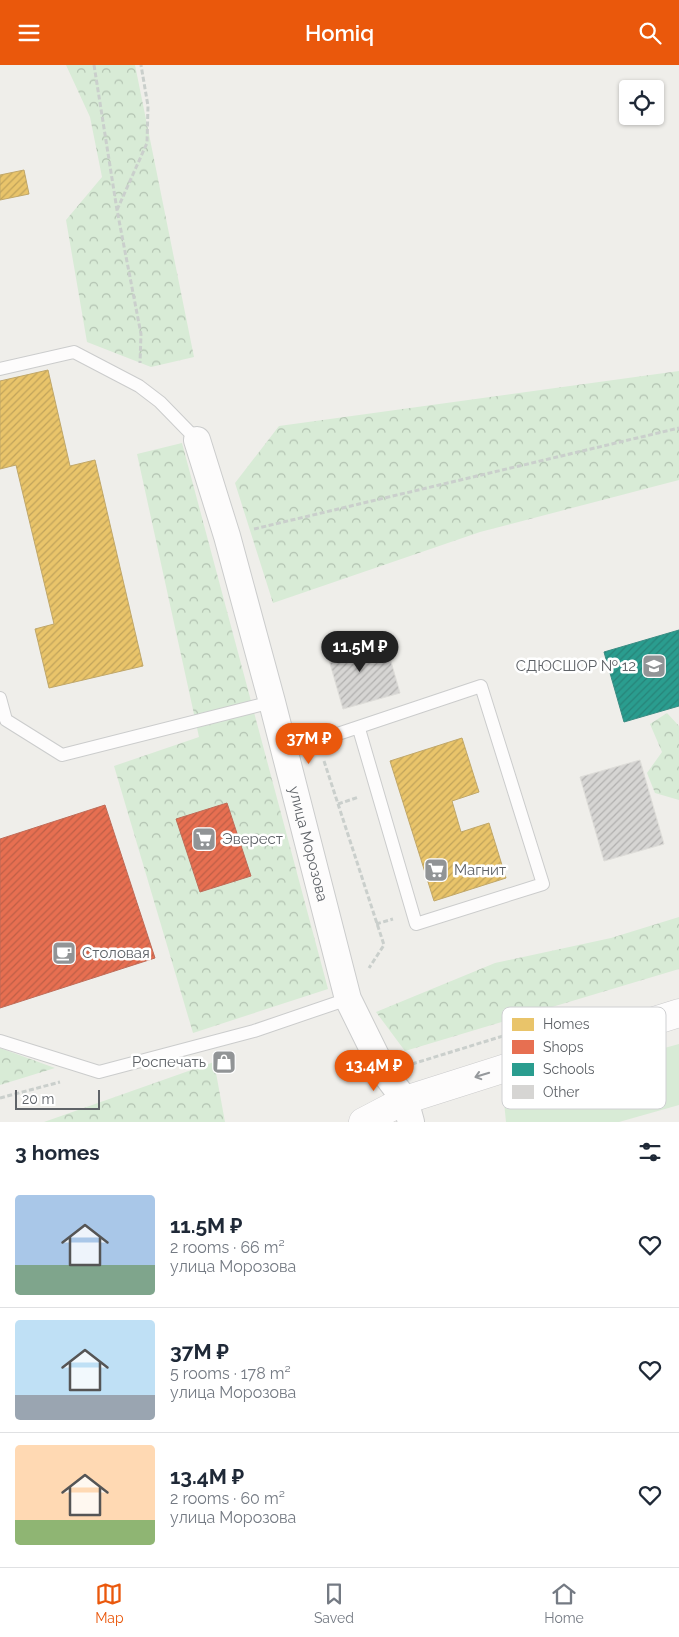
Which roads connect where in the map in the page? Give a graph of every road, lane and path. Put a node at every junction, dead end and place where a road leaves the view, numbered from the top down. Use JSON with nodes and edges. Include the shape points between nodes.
{"nodes":[{"id":1,"x":94,"y":65,"type":"edge"},
{"id":2,"x":141,"y":65,"type":"edge"},
{"id":3,"x":117,"y":210,"type":"junction"},
{"id":4,"x":0,"y":369,"type":"edge"},
{"id":5,"x":139,"y":386,"type":"junction"},
{"id":6,"x":679,"y":428,"type":"edge"},
{"id":7,"x":197,"y":440,"type":"joint"},
{"id":8,"x":227,"y":536,"type":"junction"},
{"id":9,"x":0,"y":698,"type":"edge"},
{"id":10,"x":272,"y":702,"type":"junction"},
{"id":11,"x":359,"y":729,"type":"junction"},
{"id":12,"x":317,"y":742,"type":"junction"},
{"id":13,"x":284,"y":752,"type":"junction"},
{"id":14,"x":348,"y":999,"type":"junction"},
{"id":15,"x":679,"y":1013,"type":"edge"},
{"id":16,"x":666,"y":1018,"type":"edge"},
{"id":17,"x":502,"y":1036,"type":"edge"},
{"id":18,"x":0,"y":1041,"type":"edge"},
{"id":19,"x":99,"y":1071,"type":"junction"},
{"id":20,"x":384,"y":1072,"type":"junction"},
{"id":21,"x":502,"y":1077,"type":"edge"},
{"id":22,"x":0,"y":1099,"type":"edge"},
{"id":23,"x":408,"y":1111,"type":"edge"},
{"id":24,"x":363,"y":1122,"type":"edge"}],
"edges":[{"from":1,"to":3,"type":"path"},
{"from":2,"to":3,"type":"path","via":[[148,106],[147,143]]},
{"from":3,"to":5,"type":"path","via":[[141,335]]},
{"from":4,"to":5,"type":"lane","via":[[74,351]]},
{"from":5,"to":7,"type":"lane","via":[[160,402]]},
{"from":6,"to":8,"type":"path"},
{"from":7,"to":8,"type":"street","name":"улица Морозова"},
{"from":8,"to":10,"type":"street","name":"улица Морозова"},
{"from":9,"to":10,"type":"lane","via":[[6,720],[62,755]]},
{"from":10,"to":13,"type":"street","name":"улица Морозова"},
{"from":11,"to":11,"type":"lane","via":[[481,686],[543,884],[416,924]]},
{"from":11,"to":12,"type":"lane"},
{"from":12,"to":13,"type":"lane"},
{"from":12,"to":14,"type":"path","via":[[384,945]]},
{"from":13,"to":14,"type":"street","name":"улица Морозова"},
{"from":14,"to":19,"type":"lane","via":[[254,1031]]},
{"from":14,"to":20,"type":"street","name":"улица Морозова"},
{"from":15,"to":16,"type":"main road","one_way":true},
{"from":17,"to":20,"type":"path"},
{"from":18,"to":19,"type":"lane"},
{"from":19,"to":22,"type":"path"},
{"from":20,"to":23,"type":"street","name":"улица Морозова"},
{"from":21,"to":23,"type":"main road","one_way":true},
{"from":23,"to":24,"type":"main road"}]}
